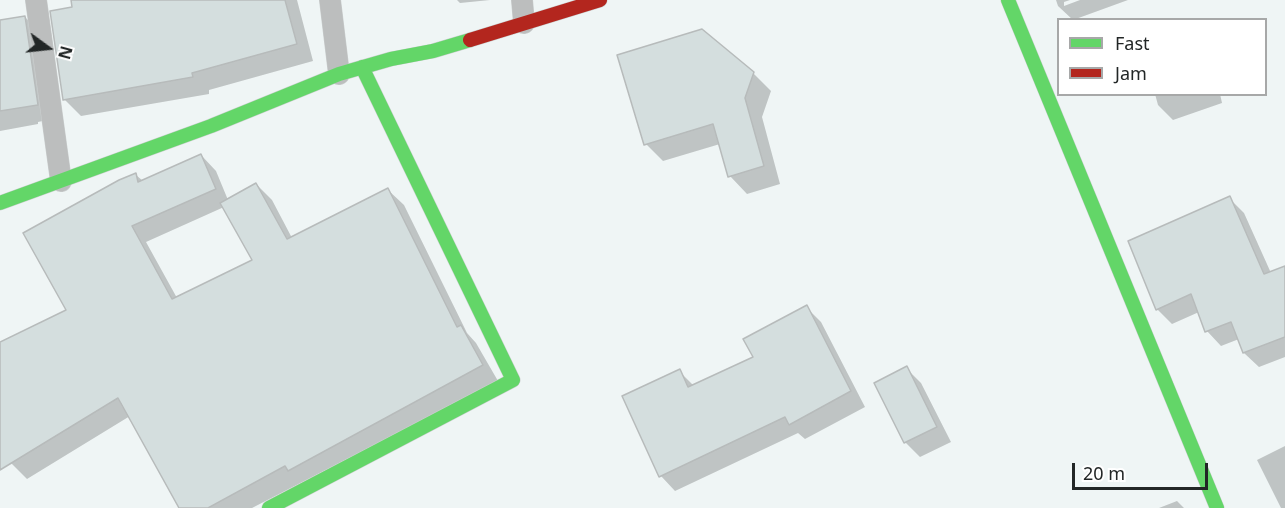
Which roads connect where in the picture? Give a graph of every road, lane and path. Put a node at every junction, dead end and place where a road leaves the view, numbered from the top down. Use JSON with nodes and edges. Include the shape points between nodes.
{"nodes":[{"id":1,"x":36,"y":0,"type":"edge"},
{"id":2,"x":330,"y":0,"type":"edge"},
{"id":3,"x":522,"y":0,"type":"edge"},
{"id":4,"x":600,"y":0,"type":"edge"},
{"id":5,"x":1008,"y":0,"type":"edge"},
{"id":6,"x":524,"y":23,"type":"junction"},
{"id":7,"x":362,"y":68,"type":"junction"},
{"id":8,"x":339,"y":74,"type":"junction"},
{"id":9,"x":60,"y":181,"type":"junction"},
{"id":10,"x":0,"y":204,"type":"edge"},
{"id":11,"x":268,"y":508,"type":"edge"},
{"id":12,"x":1216,"y":508,"type":"edge"}],
"edges":[{"from":1,"to":9,"type":"lane"},
{"from":2,"to":8,"type":"lane"},
{"from":3,"to":6,"type":"lane"},
{"from":4,"to":6,"type":"street"},
{"from":5,"to":12,"type":"street"},
{"from":6,"to":7,"type":"street"},
{"from":7,"to":8,"type":"street"},
{"from":7,"to":11,"type":"street","via":[[513,380]]},
{"from":8,"to":9,"type":"street"},
{"from":9,"to":10,"type":"street"}]}
